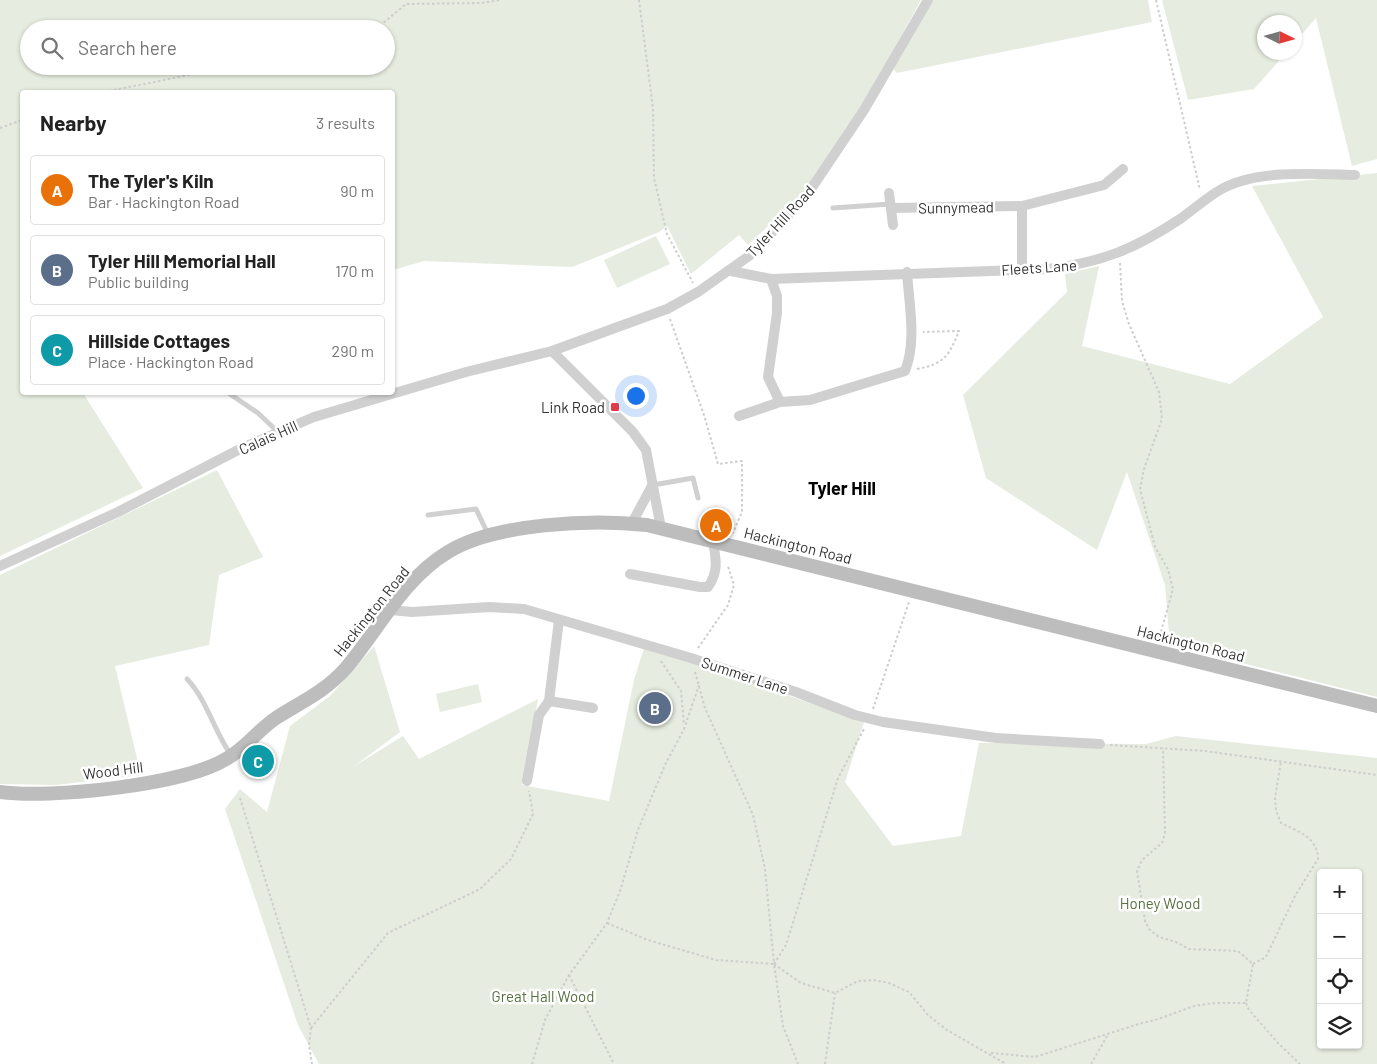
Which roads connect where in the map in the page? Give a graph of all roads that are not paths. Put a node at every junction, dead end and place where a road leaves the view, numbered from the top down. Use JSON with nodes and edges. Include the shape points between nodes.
{"nodes":[{"id":1,"x":928,"y":0,"type":"edge"},
{"id":2,"x":1123,"y":169,"type":"dead end"},
{"id":3,"x":1356,"y":175,"type":"dead end"},
{"id":4,"x":889,"y":193,"type":"dead end"},
{"id":5,"x":891,"y":206,"type":"junction"},
{"id":6,"x":1022,"y":206,"type":"junction"},
{"id":7,"x":833,"y":208,"type":"dead end"},
{"id":8,"x":893,"y":225,"type":"dead end"},
{"id":9,"x":1022,"y":270,"type":"junction"},
{"id":10,"x":731,"y":271,"type":"junction"},
{"id":11,"x":907,"y":272,"type":"junction"},
{"id":12,"x":771,"y":279,"type":"junction"},
{"id":13,"x":552,"y":351,"type":"junction"},
{"id":14,"x":395,"y":393,"type":"edge"},
{"id":15,"x":231,"y":395,"type":"edge"},
{"id":16,"x":387,"y":395,"type":"edge"},
{"id":17,"x":780,"y":402,"type":"junction"},
{"id":18,"x":739,"y":416,"type":"dead end"},
{"id":19,"x":278,"y":432,"type":"junction"},
{"id":20,"x":652,"y":486,"type":"junction"},
{"id":21,"x":698,"y":498,"type":"dead end"},
{"id":22,"x":428,"y":515,"type":"dead end"},
{"id":23,"x":632,"y":523,"type":"junction"},
{"id":24,"x":661,"y":528,"type":"junction"},
{"id":25,"x":488,"y":535,"type":"junction"},
{"id":26,"x":713,"y":542,"type":"junction"},
{"id":27,"x":0,"y":566,"type":"edge"},
{"id":28,"x":630,"y":574,"type":"dead end"},
{"id":29,"x":390,"y":610,"type":"junction"},
{"id":30,"x":559,"y":620,"type":"junction"},
{"id":31,"x":187,"y":679,"type":"dead end"},
{"id":32,"x":550,"y":701,"type":"junction"},
{"id":33,"x":1377,"y":706,"type":"edge"},
{"id":34,"x":593,"y":708,"type":"dead end"},
{"id":35,"x":1100,"y":744,"type":"road end"},
{"id":36,"x":229,"y":757,"type":"junction"},
{"id":37,"x":527,"y":781,"type":"road end"},
{"id":38,"x":0,"y":792,"type":"edge"}],
"edges":[{"from":1,"to":10,"type":"street","name":"Tyler Hill Road","via":[[864,110],[806,198]]},
{"from":2,"to":6,"type":"street","name":"Sunnymead","via":[[1104,185]]},
{"from":3,"to":9,"type":"street","name":"Fleets Lane","via":[[1304,174],[1263,178],[1220,190],[1152,237],[1120,253],[1085,264]]},
{"from":4,"to":5,"type":"street"},
{"from":5,"to":6,"type":"street","name":"Sunnymead"},
{"from":5,"to":7,"type":"lane"},
{"from":5,"to":8,"type":"street"},
{"from":6,"to":9,"type":"street"},
{"from":9,"to":11,"type":"street","name":"Fleets Lane"},
{"from":10,"to":12,"type":"street","name":"Fleets Lane"},
{"from":10,"to":13,"type":"street","name":"Tyler Hill Road","via":[[667,309]]},
{"from":11,"to":12,"type":"street","name":"Fleets Lane"},
{"from":11,"to":17,"type":"street","via":[[911,332],[910,358],[905,371],[810,400]]},
{"from":12,"to":17,"type":"street","via":[[777,296],[777,313],[768,377]]},
{"from":13,"to":14,"type":"street","name":"Calais Hill"},
{"from":13,"to":20,"type":"street","via":[[633,432],[646,450]]},
{"from":15,"to":19,"type":"lane"},
{"from":16,"to":19,"type":"street","name":"Calais Hill","via":[[314,417]]},
{"from":17,"to":18,"type":"street"},
{"from":19,"to":27,"type":"street","name":"Calais Hill","via":[[118,512]]},
{"from":20,"to":21,"type":"lane","via":[[693,478]]},
{"from":20,"to":23,"type":"street"},
{"from":20,"to":24,"type":"street"},
{"from":22,"to":25,"type":"lane","via":[[476,509]]},
{"from":23,"to":24,"type":"street","name":"Hackington Road"},
{"from":23,"to":25,"type":"street","name":"Hackington Road","via":[[536,527]]},
{"from":24,"to":26,"type":"street","name":"Hackington Road"},
{"from":25,"to":29,"type":"street","name":"Hackington Road","via":[[447,552],[426,568]]},
{"from":26,"to":28,"type":"street","via":[[717,566],[714,579],[708,586]]},
{"from":26,"to":33,"type":"street","name":"Hackington Road"},
{"from":29,"to":30,"type":"street","name":"Summer Lane","via":[[524,609]]},
{"from":29,"to":36,"type":"street","name":"Hackington Road","via":[[331,685],[274,719]]},
{"from":30,"to":32,"type":"street"},
{"from":30,"to":35,"type":"street","name":"Summer Lane","via":[[691,658],[869,718],[996,738]]},
{"from":31,"to":36,"type":"lane","via":[[195,688]]},
{"from":32,"to":34,"type":"street"},
{"from":32,"to":37,"type":"street","via":[[539,715]]},
{"from":36,"to":38,"type":"street","name":"Wood Hill","via":[[207,769],[181,777],[57,793]]}]}
